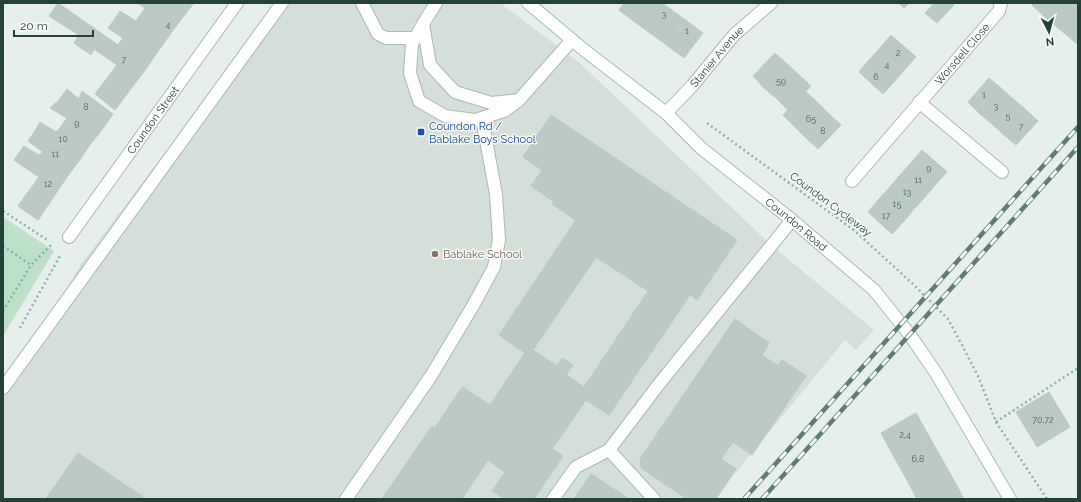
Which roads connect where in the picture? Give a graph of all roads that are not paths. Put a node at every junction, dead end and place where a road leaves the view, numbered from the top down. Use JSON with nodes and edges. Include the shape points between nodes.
{"nodes":[{"id":1,"x":237,"y":3,"type":"edge"},
{"id":2,"x":282,"y":3,"type":"edge"},
{"id":3,"x":362,"y":3,"type":"edge"},
{"id":4,"x":436,"y":3,"type":"edge"},
{"id":5,"x":528,"y":3,"type":"edge"},
{"id":6,"x":771,"y":3,"type":"edge"},
{"id":7,"x":1001,"y":3,"type":"edge"},
{"id":8,"x":423,"y":24,"type":"junction"},
{"id":9,"x":415,"y":38,"type":"junction"},
{"id":10,"x":572,"y":40,"type":"junction"},
{"id":11,"x":519,"y":100,"type":"junction"},
{"id":12,"x":919,"y":102,"type":"junction"},
{"id":13,"x":666,"y":113,"type":"junction"},
{"id":14,"x":482,"y":119,"type":"junction"},
{"id":15,"x":1002,"y":172,"type":"dead end"},
{"id":16,"x":852,"y":181,"type":"dead end"},
{"id":17,"x":792,"y":220,"type":"junction"},
{"id":18,"x":69,"y":238,"type":"road end"},
{"id":19,"x":3,"y":388,"type":"edge"},
{"id":20,"x":609,"y":450,"type":"junction"},
{"id":21,"x":1008,"y":497,"type":"edge"},
{"id":22,"x":346,"y":499,"type":"edge"},
{"id":23,"x":553,"y":499,"type":"edge"},
{"id":24,"x":654,"y":499,"type":"edge"}],
"edges":[{"from":1,"to":18,"type":"street","name":"Coundon Street"},
{"from":2,"to":19,"type":"street"},
{"from":3,"to":9,"type":"street","via":[[378,34],[386,38]]},
{"from":4,"to":8,"type":"street"},
{"from":5,"to":10,"type":"street","name":"Coundon Road"},
{"from":6,"to":13,"type":"street","name":"Stanier Avenue","via":[[734,36]]},
{"from":7,"to":12,"type":"street","name":"Worsdell Close","via":[[999,11]]},
{"from":8,"to":9,"type":"street"},
{"from":8,"to":11,"type":"street","via":[[430,65],[455,92],[491,103]]},
{"from":9,"to":14,"type":"street","via":[[412,44],[410,73],[419,101],[444,116]]},
{"from":10,"to":11,"type":"street"},
{"from":10,"to":13,"type":"street","name":"Coundon Road"},
{"from":11,"to":14,"type":"street","via":[[504,111]]},
{"from":12,"to":15,"type":"street"},
{"from":12,"to":16,"type":"street","name":"Worsdell Close"},
{"from":13,"to":17,"type":"street","name":"Coundon Road","via":[[702,148]]},
{"from":14,"to":22,"type":"street","via":[[496,194],[499,240],[494,267],[431,376]]},
{"from":17,"to":20,"type":"street"},
{"from":17,"to":21,"type":"street","name":"Coundon Road","via":[[853,270],[886,304],[936,373]]},
{"from":20,"to":23,"type":"street","via":[[576,467]]},
{"from":20,"to":24,"type":"street"}]}
